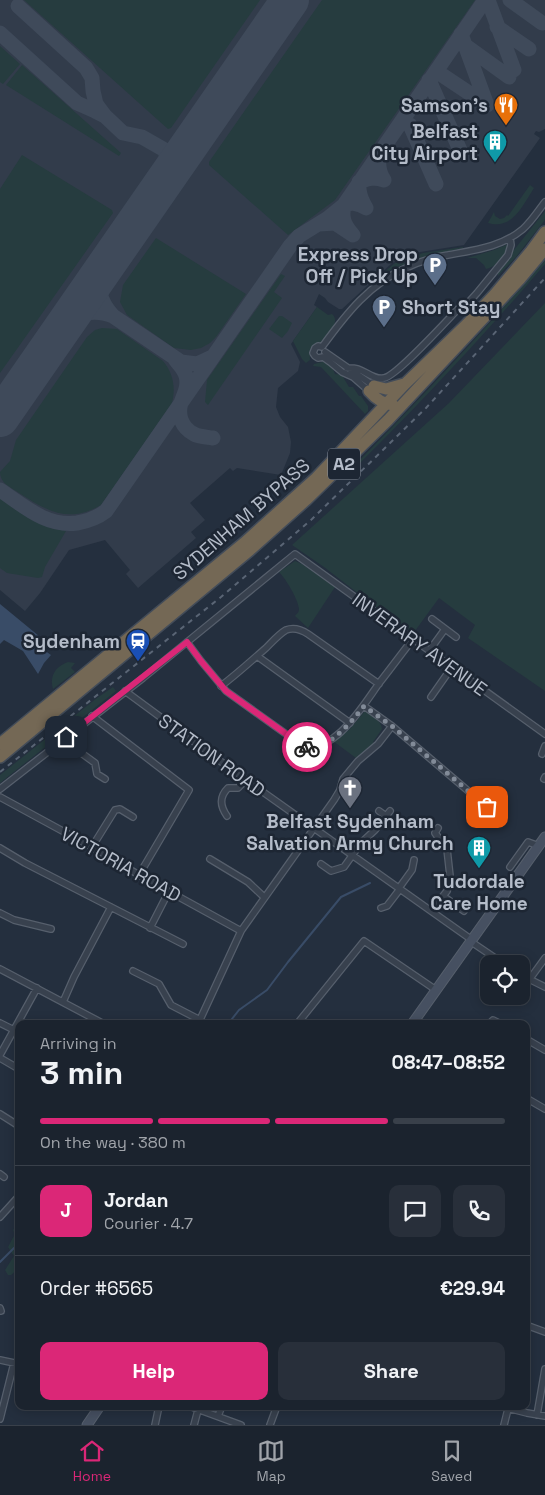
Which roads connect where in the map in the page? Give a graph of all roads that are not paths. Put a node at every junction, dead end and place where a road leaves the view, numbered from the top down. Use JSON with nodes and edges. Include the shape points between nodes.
{"nodes":[{"id":1,"x":545,"y":202,"type":"edge"},
{"id":2,"x":545,"y":232,"type":"edge"},
{"id":3,"x":510,"y":238,"type":"junction"},
{"id":4,"x":545,"y":249,"type":"edge"},
{"id":5,"x":323,"y":352,"type":"junction"},
{"id":6,"x":347,"y":368,"type":"junction"},
{"id":7,"x":405,"y":384,"type":"junction"},
{"id":8,"x":372,"y":391,"type":"junction"},
{"id":9,"x":408,"y":398,"type":"junction"},
{"id":10,"x":386,"y":404,"type":"junction"},
{"id":11,"x":368,"y":423,"type":"junction"},
{"id":12,"x":432,"y":619,"type":"dead end"},
{"id":13,"x":445,"y":629,"type":"junction"},
{"id":14,"x":456,"y":637,"type":"dead end"},
{"id":15,"x":412,"y":639,"type":"junction"},
{"id":16,"x":187,"y":642,"type":"junction"},
{"id":17,"x":429,"y":651,"type":"junction"},
{"id":18,"x":257,"y":656,"type":"junction"},
{"id":19,"x":452,"y":667,"type":"junction"},
{"id":20,"x":379,"y":684,"type":"junction"},
{"id":21,"x":221,"y":686,"type":"junction"},
{"id":22,"x":125,"y":691,"type":"junction"},
{"id":23,"x":431,"y":696,"type":"dead end"},
{"id":24,"x":364,"y":706,"type":"junction"},
{"id":25,"x":92,"y":716,"type":"junction"},
{"id":26,"x":350,"y":723,"type":"junction"},
{"id":27,"x":392,"y":726,"type":"junction"},
{"id":28,"x":545,"y":734,"type":"edge"},
{"id":29,"x":66,"y":737,"type":"junction"},
{"id":30,"x":0,"y":744,"type":"edge"},
{"id":31,"x":545,"y":746,"type":"edge"},
{"id":32,"x":542,"y":754,"type":"dead end"},
{"id":33,"x":0,"y":757,"type":"edge"},
{"id":34,"x":450,"y":766,"type":"dead end"},
{"id":35,"x":446,"y":773,"type":"junction"},
{"id":36,"x":104,"y":779,"type":"dead end"},
{"id":37,"x":246,"y":780,"type":"junction"},
{"id":38,"x":0,"y":789,"type":"edge"},
{"id":39,"x":0,"y":797,"type":"edge"},
{"id":40,"x":493,"y":798,"type":"dead end"},
{"id":41,"x":487,"y":807,"type":"junction"},
{"id":42,"x":379,"y":811,"type":"dead end"},
{"id":43,"x":227,"y":816,"type":"dead end"},
{"id":44,"x":132,"y":817,"type":"dead end"},
{"id":45,"x":478,"y":821,"type":"dead end"},
{"id":46,"x":314,"y":828,"type":"junction"},
{"id":47,"x":438,"y":828,"type":"dead end"},
{"id":48,"x":545,"y":837,"type":"edge"},
{"id":49,"x":539,"y":846,"type":"junction"},
{"id":50,"x":92,"y":847,"type":"junction"},
{"id":51,"x":0,"y":848,"type":"edge"},
{"id":52,"x":352,"y":855,"type":"junction"},
{"id":53,"x":210,"y":859,"type":"dead end"},
{"id":54,"x":414,"y":860,"type":"dead end"},
{"id":55,"x":321,"y":864,"type":"dead end"},
{"id":56,"x":510,"y":866,"type":"dead end"},
{"id":57,"x":139,"y":874,"type":"junction"},
{"id":58,"x":400,"y":889,"type":"junction"},
{"id":59,"x":169,"y":891,"type":"junction"},
{"id":60,"x":443,"y":896,"type":"junction"},
{"id":61,"x":264,"y":897,"type":"junction"},
{"id":62,"x":111,"y":908,"type":"junction"},
{"id":63,"x":381,"y":908,"type":"dead end"},
{"id":64,"x":432,"y":911,"type":"junction"},
{"id":65,"x":464,"y":911,"type":"dead end"},
{"id":66,"x":0,"y":913,"type":"edge"},
{"id":67,"x":150,"y":928,"type":"junction"},
{"id":68,"x":51,"y":929,"type":"dead end"},
{"id":69,"x":241,"y":931,"type":"junction"},
{"id":70,"x":471,"y":941,"type":"junction"},
{"id":71,"x":183,"y":944,"type":"dead end"},
{"id":72,"x":491,"y":955,"type":"edge"},
{"id":73,"x":545,"y":958,"type":"edge"},
{"id":74,"x":0,"y":969,"type":"edge"},
{"id":75,"x":133,"y":971,"type":"dead end"},
{"id":76,"x":530,"y":979,"type":"edge"},
{"id":77,"x":530,"y":980,"type":"edge"},
{"id":78,"x":545,"y":987,"type":"edge"},
{"id":79,"x":37,"y":988,"type":"junction"},
{"id":80,"x":436,"y":990,"type":"junction"},
{"id":81,"x":63,"y":1002,"type":"junction"},
{"id":82,"x":19,"y":1020,"type":"edge"},
{"id":83,"x":97,"y":1020,"type":"edge"},
{"id":84,"x":196,"y":1020,"type":"edge"},
{"id":85,"x":200,"y":1020,"type":"edge"},
{"id":86,"x":300,"y":1020,"type":"edge"},
{"id":87,"x":415,"y":1020,"type":"edge"},
{"id":88,"x":0,"y":1023,"type":"edge"},
{"id":89,"x":14,"y":1030,"type":"joint"},
{"id":90,"x":530,"y":1041,"type":"edge"},
{"id":91,"x":545,"y":1050,"type":"edge"},
{"id":92,"x":0,"y":1057,"type":"edge"},
{"id":93,"x":15,"y":1066,"type":"edge"},
{"id":94,"x":530,"y":1100,"type":"edge"},
{"id":95,"x":545,"y":1109,"type":"edge"},
{"id":96,"x":0,"y":1114,"type":"edge"},
{"id":97,"x":15,"y":1123,"type":"edge"},
{"id":98,"x":15,"y":1200,"type":"edge"},
{"id":99,"x":0,"y":1217,"type":"edge"},
{"id":100,"x":530,"y":1326,"type":"edge"},
{"id":101,"x":545,"y":1332,"type":"edge"},
{"id":102,"x":0,"y":1360,"type":"edge"},
{"id":103,"x":15,"y":1363,"type":"edge"},
{"id":104,"x":15,"y":1366,"type":"edge"},
{"id":105,"x":545,"y":1369,"type":"edge"},
{"id":106,"x":97,"y":1410,"type":"edge"},
{"id":107,"x":159,"y":1410,"type":"edge"},
{"id":108,"x":198,"y":1410,"type":"joint"},
{"id":109,"x":220,"y":1410,"type":"edge"},
{"id":110,"x":276,"y":1410,"type":"edge"},
{"id":111,"x":508,"y":1410,"type":"edge"},
{"id":112,"x":513,"y":1410,"type":"edge"},
{"id":113,"x":537,"y":1415,"type":"junction"},
{"id":114,"x":218,"y":1416,"type":"junction"},
{"id":115,"x":545,"y":1416,"type":"edge"},
{"id":116,"x":0,"y":1419,"type":"edge"},
{"id":117,"x":232,"y":1423,"type":"edge"},
{"id":118,"x":87,"y":1425,"type":"edge"},
{"id":119,"x":155,"y":1425,"type":"edge"},
{"id":120,"x":194,"y":1425,"type":"edge"},
{"id":121,"x":241,"y":1425,"type":"edge"},
{"id":122,"x":270,"y":1425,"type":"edge"},
{"id":123,"x":504,"y":1425,"type":"edge"}],
"edges":[{"from":1,"to":3,"type":"street","via":[[526,227]]},
{"from":2,"to":7,"type":"highway","name":"SYDENHAM BYPASS","number":"A2","via":[[495,294]]},
{"from":3,"to":5,"type":"street","via":[[489,247],[433,258],[397,272],[373,288],[344,318]]},
{"from":3,"to":6,"type":"street","via":[[508,255],[482,287],[391,375],[375,378]]},
{"from":4,"to":9,"type":"highway","name":"SYDENHAM BYPASS","number":"A2"},
{"from":5,"to":6,"type":"street"},
{"from":5,"to":8,"type":"street","via":[[342,372]]},
{"from":6,"to":8,"type":"street"},
{"from":7,"to":8,"type":"highway"},
{"from":7,"to":10,"type":"highway","name":"SYDENHAM BYPASS","number":"A2"},
{"from":8,"to":10,"type":"highway"},
{"from":8,"to":11,"type":"highway","via":[[374,408]]},
{"from":9,"to":10,"type":"highway","via":[[396,404]]},
{"from":9,"to":33,"type":"highway","name":"SYDENHAM BYPASS","number":"A2","via":[[322,485],[264,537]]},
{"from":10,"to":11,"type":"highway","name":"SYDENHAM BYPASS","number":"A2"},
{"from":11,"to":30,"type":"highway","name":"SYDENHAM BYPASS","number":"A2","via":[[316,478],[259,530]]},
{"from":12,"to":13,"type":"street"},
{"from":13,"to":14,"type":"street"},
{"from":13,"to":17,"type":"street"},
{"from":15,"to":16,"type":"street","name":"INVERARY AVENUE","via":[[295,554]]},
{"from":15,"to":17,"type":"street","name":"INVERARY AVENUE"},
{"from":15,"to":20,"type":"street"},
{"from":16,"to":21,"type":"street"},
{"from":16,"to":22,"type":"street"},
{"from":17,"to":19,"type":"street","name":"INVERARY AVENUE"},
{"from":18,"to":20,"type":"street","via":[[284,632],[299,629]]},
{"from":18,"to":21,"type":"street"},
{"from":18,"to":26,"type":"street"},
{"from":19,"to":23,"type":"street"},
{"from":19,"to":28,"type":"street","name":"INVERARY AVENUE"},
{"from":20,"to":24,"type":"street"},
{"from":21,"to":26,"type":"street","via":[[305,746],[317,747],[329,741]]},
{"from":22,"to":25,"type":"street"},
{"from":22,"to":37,"type":"street","name":"STATION ROAD"},
{"from":24,"to":26,"type":"street"},
{"from":24,"to":27,"type":"street"},
{"from":25,"to":29,"type":"street"},
{"from":25,"to":57,"type":"street","via":[[189,790]]},
{"from":27,"to":35,"type":"street"},
{"from":27,"to":46,"type":"street","via":[[343,779],[340,790]]},
{"from":29,"to":36,"type":"street","via":[[73,747],[95,763],[97,774]]},
{"from":29,"to":38,"type":"street"},
{"from":31,"to":32,"type":"street"},
{"from":34,"to":35,"type":"street"},
{"from":35,"to":41,"type":"street"},
{"from":37,"to":43,"type":"street","via":[[241,786],[224,792],[220,812]]},
{"from":37,"to":46,"type":"street","name":"STATION ROAD"},
{"from":39,"to":50,"type":"street","name":"VICTORIA ROAD"},
{"from":40,"to":41,"type":"street"},
{"from":41,"to":45,"type":"street"},
{"from":42,"to":52,"type":"street","via":[[388,814]]},
{"from":44,"to":50,"type":"street","via":[[120,809],[115,810]]},
{"from":46,"to":52,"type":"street","name":"STATION ROAD"},
{"from":46,"to":61,"type":"street"},
{"from":47,"to":60,"type":"street","via":[[435,833],[447,849],[450,866],[450,885]]},
{"from":48,"to":49,"type":"main road"},
{"from":49,"to":56,"type":"street","via":[[528,842]]},
{"from":49,"to":70,"type":"main road"},
{"from":50,"to":57,"type":"street","name":"VICTORIA ROAD"},
{"from":51,"to":62,"type":"street"},
{"from":52,"to":55,"type":"street","via":[[344,866],[331,871]]},
{"from":52,"to":58,"type":"street","name":"STATION ROAD"},
{"from":53,"to":61,"type":"street","via":[[248,882]]},
{"from":54,"to":58,"type":"street","via":[[412,870]]},
{"from":57,"to":59,"type":"street","name":"VICTORIA ROAD"},
{"from":58,"to":63,"type":"street","via":[[387,906]]},
{"from":58,"to":64,"type":"street","name":"STATION ROAD"},
{"from":59,"to":67,"type":"street"},
{"from":59,"to":69,"type":"street","name":"VICTORIA ROAD"},
{"from":60,"to":64,"type":"street"},
{"from":60,"to":65,"type":"street"},
{"from":61,"to":69,"type":"street"},
{"from":62,"to":67,"type":"street"},
{"from":62,"to":81,"type":"street"},
{"from":64,"to":70,"type":"street","name":"STATION ROAD"},
{"from":66,"to":68,"type":"street"},
{"from":67,"to":71,"type":"street"},
{"from":69,"to":85,"type":"street"},
{"from":70,"to":72,"type":"street","name":"STATION ROAD"},
{"from":70,"to":80,"type":"main road"},
{"from":73,"to":76,"type":"street"},
{"from":74,"to":79,"type":"street"},
{"from":75,"to":84,"type":"street","via":[[159,984],[171,1005]]},
{"from":77,"to":78,"type":"street"},
{"from":79,"to":81,"type":"street"},
{"from":79,"to":82,"type":"street"},
{"from":80,"to":86,"type":"street","via":[[364,941]]},
{"from":80,"to":87,"type":"main road"},
{"from":81,"to":83,"type":"street"},
{"from":88,"to":89,"type":"street"},
{"from":89,"to":92,"type":"street"},
{"from":90,"to":91,"type":"street"},
{"from":92,"to":93,"type":"street"},
{"from":94,"to":95,"type":"street"},
{"from":96,"to":97,"type":"street"},
{"from":98,"to":99,"type":"street"},
{"from":100,"to":101,"type":"street"},
{"from":102,"to":103,"type":"street"},
{"from":104,"to":116,"type":"street"},
{"from":105,"to":113,"type":"street"},
{"from":106,"to":118,"type":"main road"},
{"from":107,"to":119,"type":"street"},
{"from":108,"to":114,"type":"street"},
{"from":108,"to":120,"type":"street"},
{"from":109,"to":114,"type":"street"},
{"from":110,"to":122,"type":"street"},
{"from":111,"to":123,"type":"street"},
{"from":112,"to":113,"type":"street"},
{"from":113,"to":115,"type":"street"},
{"from":114,"to":117,"type":"street"},
{"from":117,"to":121,"type":"street"}]}
